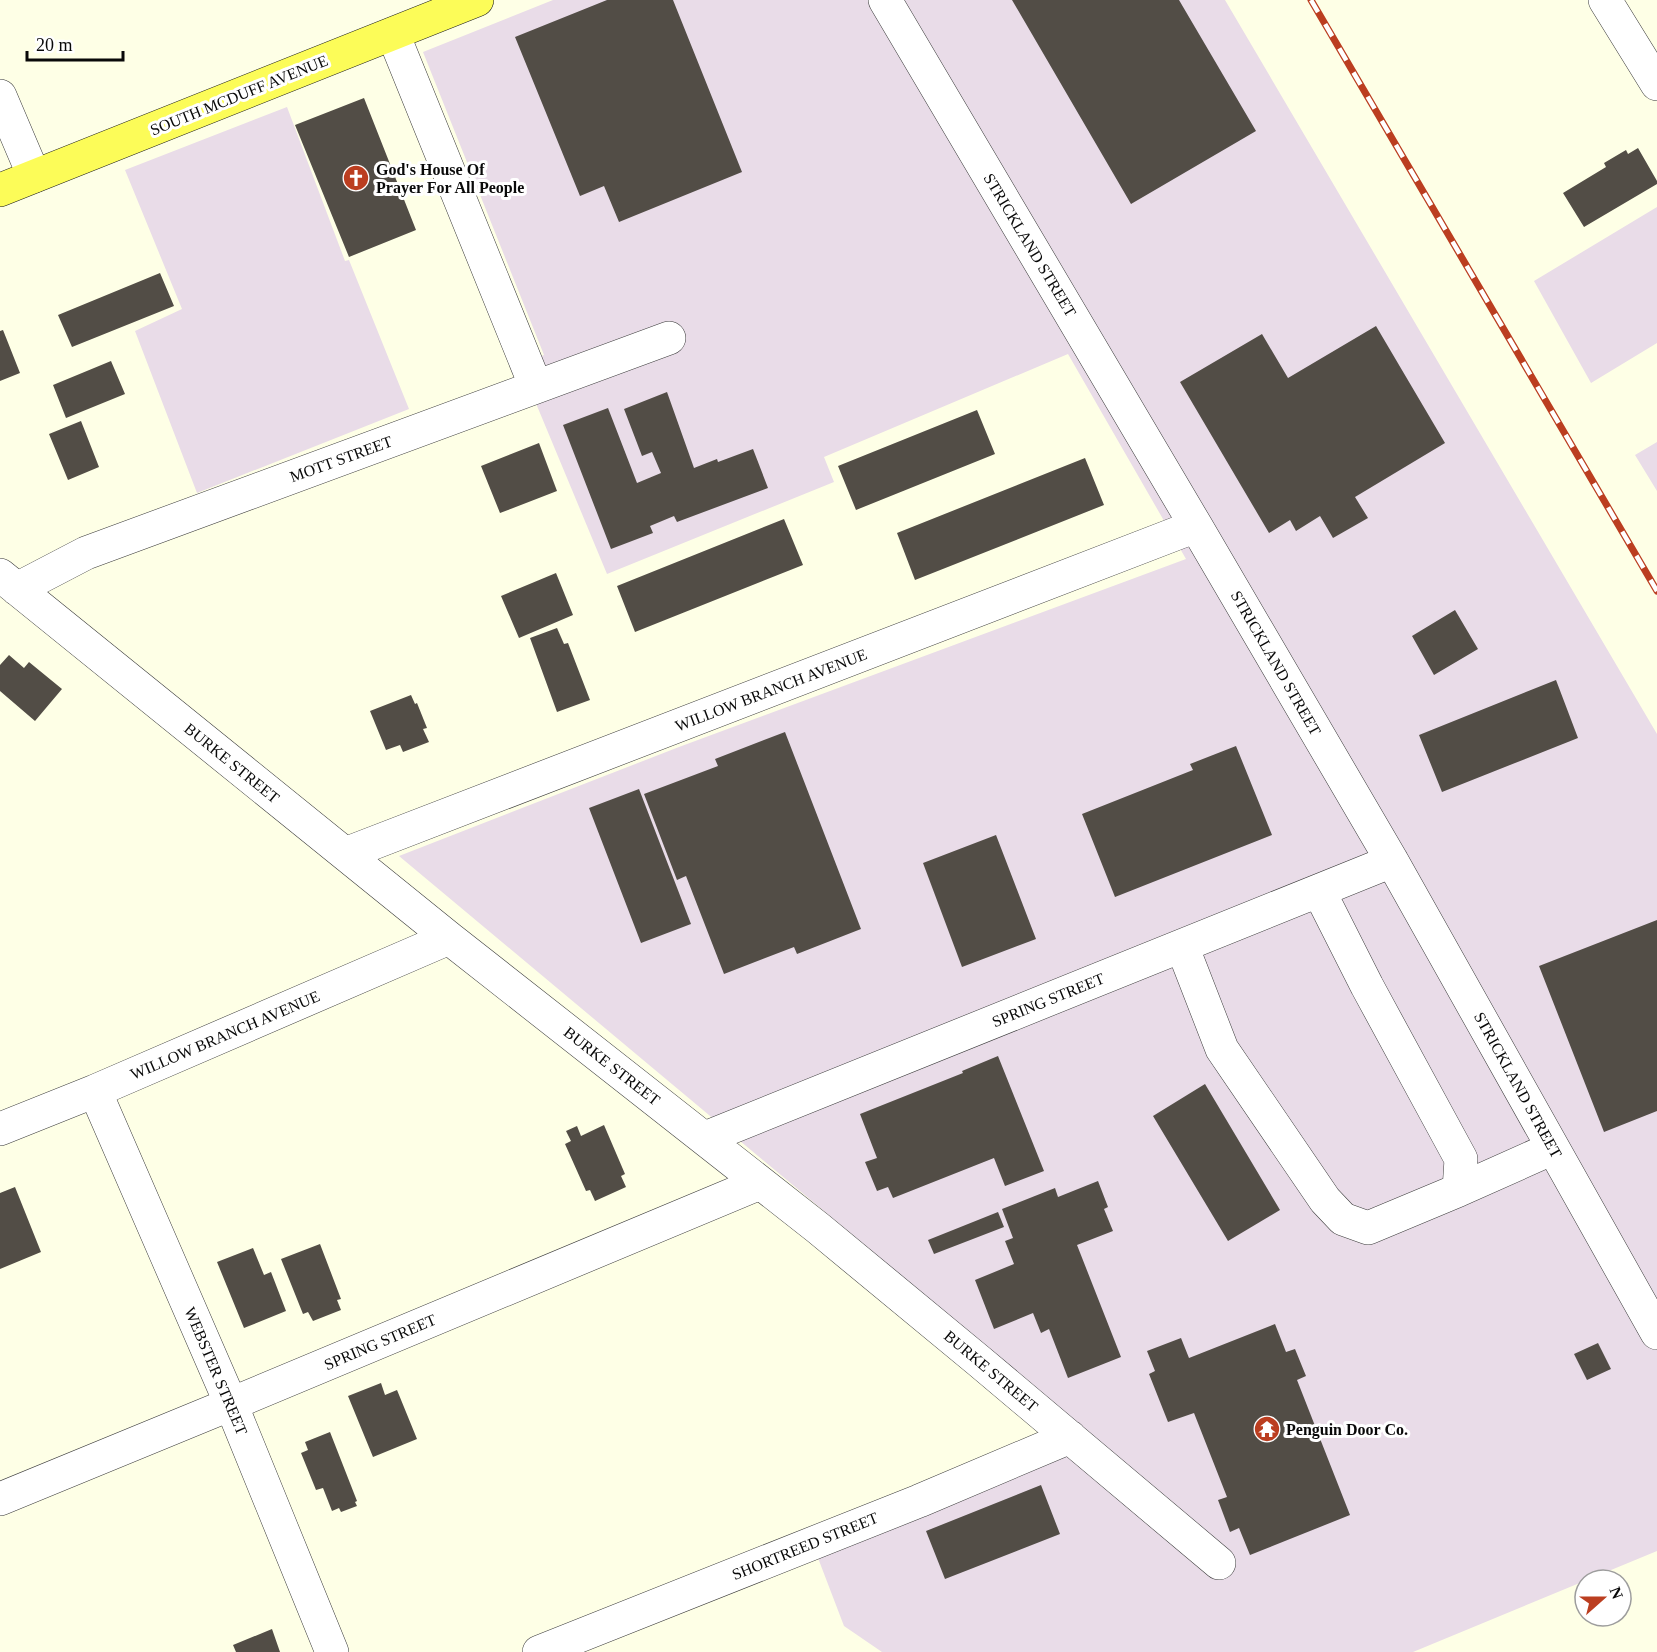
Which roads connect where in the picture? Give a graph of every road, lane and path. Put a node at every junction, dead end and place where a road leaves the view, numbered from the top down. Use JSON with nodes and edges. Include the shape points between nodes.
{"nodes":[{"id":1,"x":477,"y":0,"type":"edge"},
{"id":2,"x":885,"y":0,"type":"edge"},
{"id":3,"x":1605,"y":0,"type":"edge"},
{"id":4,"x":393,"y":34,"type":"junction"},
{"id":5,"x":1657,"y":84,"type":"edge"},
{"id":6,"x":1,"y":100,"type":"edge"},
{"id":7,"x":34,"y":176,"type":"junction"},
{"id":8,"x":0,"y":190,"type":"edge"},
{"id":9,"x":669,"y":338,"type":"dead end"},
{"id":10,"x":536,"y":387,"type":"junction"},
{"id":11,"x":1196,"y":526,"type":"junction"},
{"id":12,"x":8,"y":582,"type":"edge"},
{"id":13,"x":345,"y":854,"type":"junction"},
{"id":14,"x":1392,"y":861,"type":"junction"},
{"id":15,"x":1319,"y":891,"type":"junction"},
{"id":16,"x":449,"y":938,"type":"junction"},
{"id":17,"x":1182,"y":946,"type":"junction"},
{"id":18,"x":96,"y":1091,"type":"junction"},
{"id":19,"x":0,"y":1129,"type":"edge"},
{"id":20,"x":705,"y":1138,"type":"junction"},
{"id":21,"x":1553,"y":1148,"type":"junction"},
{"id":22,"x":760,"y":1183,"type":"junction"},
{"id":23,"x":1459,"y":1190,"type":"junction"},
{"id":24,"x":1657,"y":1333,"type":"edge"},
{"id":25,"x":231,"y":1404,"type":"junction"},
{"id":26,"x":1070,"y":1437,"type":"junction"},
{"id":27,"x":0,"y":1499,"type":"edge"},
{"id":28,"x":1219,"y":1563,"type":"dead end"},
{"id":29,"x":332,"y":1652,"type":"edge"},
{"id":30,"x":539,"y":1652,"type":"edge"}],
"edges":[{"from":1,"to":4,"type":"main road","name":"SOUTH MCDUFF AVENUE"},
{"from":2,"to":11,"type":"street","name":"STRICKLAND STREET"},
{"from":3,"to":5,"type":"street"},
{"from":4,"to":7,"type":"main road","name":"SOUTH MCDUFF AVENUE"},
{"from":4,"to":10,"type":"street"},
{"from":6,"to":7,"type":"street"},
{"from":7,"to":8,"type":"main road","name":"SOUTH MCDUFF AVENUE"},
{"from":9,"to":10,"type":"street","name":"MOTT STREET"},
{"from":10,"to":12,"type":"street","name":"MOTT STREET"},
{"from":11,"to":13,"type":"street","name":"WILLOW BRANCH AVENUE"},
{"from":11,"to":14,"type":"street","name":"STRICKLAND STREET"},
{"from":12,"to":13,"type":"street","name":"BURKE STREET"},
{"from":13,"to":16,"type":"street","name":"BURKE STREET"},
{"from":14,"to":15,"type":"street","name":"SPRING STREET"},
{"from":14,"to":21,"type":"street","name":"STRICKLAND STREET"},
{"from":15,"to":17,"type":"street","name":"SPRING STREET"},
{"from":15,"to":23,"type":"street","via":[[1461,1159]]},
{"from":16,"to":18,"type":"street","name":"WILLOW BRANCH AVENUE"},
{"from":16,"to":20,"type":"street","name":"BURKE STREET"},
{"from":17,"to":20,"type":"street","name":"SPRING STREET"},
{"from":17,"to":23,"type":"street","via":[[1222,1049],[1325,1200],[1343,1219],[1368,1228]]},
{"from":18,"to":19,"type":"street","name":"WILLOW BRANCH AVENUE"},
{"from":18,"to":25,"type":"street","name":"WEBSTER STREET"},
{"from":20,"to":22,"type":"street","name":"BURKE STREET"},
{"from":21,"to":23,"type":"street"},
{"from":21,"to":24,"type":"street","name":"STRICKLAND STREET"},
{"from":22,"to":25,"type":"street","name":"SPRING STREET"},
{"from":22,"to":26,"type":"street","name":"BURKE STREET"},
{"from":25,"to":27,"type":"street","name":"SPRING STREET"},
{"from":25,"to":29,"type":"street","name":"WEBSTER STREET"},
{"from":26,"to":28,"type":"street","name":"BURKE STREET"},
{"from":26,"to":30,"type":"street","name":"SHORTREED STREET"}]}
